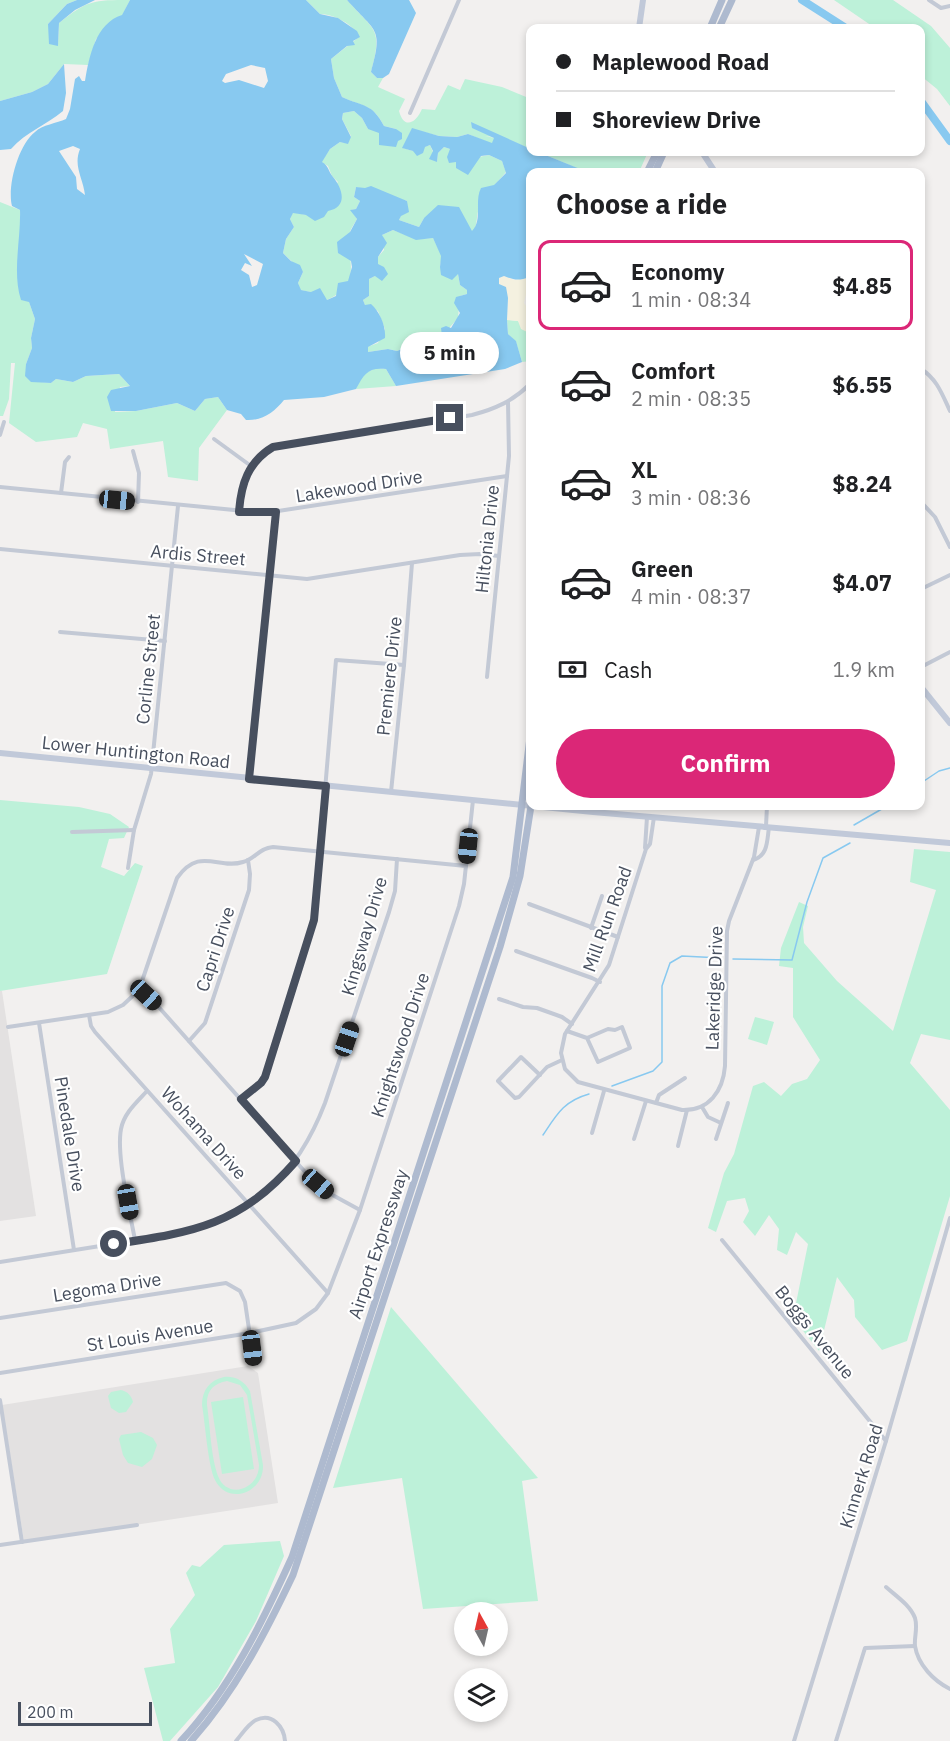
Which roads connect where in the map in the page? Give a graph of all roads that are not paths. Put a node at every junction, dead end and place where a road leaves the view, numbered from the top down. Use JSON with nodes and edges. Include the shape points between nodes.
{"nodes":[{"id":1,"x":459,"y":0,"type":"edge"},
{"id":2,"x":643,"y":0,"type":"edge"},
{"id":3,"x":722,"y":0,"type":"edge"},
{"id":4,"x":732,"y":0,"type":"edge"},
{"id":5,"x":929,"y":0,"type":"edge"},
{"id":6,"x":950,"y":6,"type":"edge"},
{"id":7,"x":640,"y":24,"type":"edge"},
{"id":8,"x":712,"y":24,"type":"edge"},
{"id":9,"x":721,"y":24,"type":"edge"},
{"id":10,"x":410,"y":113,"type":"dead end"},
{"id":11,"x":925,"y":372,"type":"edge"},
{"id":12,"x":526,"y":387,"type":"edge"},
{"id":13,"x":508,"y":402,"type":"junction"},
{"id":14,"x":950,"y":411,"type":"edge"},
{"id":15,"x":4,"y":422,"type":"dead end"},
{"id":16,"x":0,"y":435,"type":"edge"},
{"id":17,"x":214,"y":439,"type":"dead end"},
{"id":18,"x":133,"y":451,"type":"dead end"},
{"id":19,"x":69,"y":457,"type":"dead end"},
{"id":20,"x":251,"y":466,"type":"junction"},
{"id":21,"x":507,"y":476,"type":"junction"},
{"id":22,"x":0,"y":487,"type":"edge"},
{"id":23,"x":61,"y":493,"type":"junction"},
{"id":24,"x":138,"y":502,"type":"junction"},
{"id":25,"x":178,"y":506,"type":"junction"},
{"id":26,"x":925,"y":506,"type":"edge"},
{"id":27,"x":239,"y":512,"type":"junction"},
{"id":28,"x":276,"y":512,"type":"junction"},
{"id":29,"x":950,"y":547,"type":"edge"},
{"id":30,"x":0,"y":549,"type":"edge"},
{"id":31,"x":499,"y":556,"type":"junction"},
{"id":32,"x":412,"y":563,"type":"junction"},
{"id":33,"x":172,"y":566,"type":"junction"},
{"id":34,"x":268,"y":575,"type":"junction"},
{"id":35,"x":950,"y":575,"type":"edge"},
{"id":36,"x":925,"y":587,"type":"edge"},
{"id":37,"x":60,"y":632,"type":"dead end"},
{"id":38,"x":165,"y":641,"type":"junction"},
{"id":39,"x":950,"y":652,"type":"edge"},
{"id":40,"x":404,"y":665,"type":"junction"},
{"id":41,"x":925,"y":666,"type":"edge"},
{"id":42,"x":487,"y":677,"type":"dead end"},
{"id":43,"x":925,"y":692,"type":"edge"},
{"id":44,"x":950,"y":723,"type":"edge"},
{"id":45,"x":0,"y":753,"type":"edge"},
{"id":46,"x":152,"y":768,"type":"junction"},
{"id":47,"x":526,"y":776,"type":"edge"},
{"id":48,"x":249,"y":779,"type":"junction"},
{"id":49,"x":326,"y":786,"type":"junction"},
{"id":50,"x":391,"y":792,"type":"junction"},
{"id":51,"x":473,"y":799,"type":"junction"},
{"id":52,"x":523,"y":804,"type":"junction"},
{"id":53,"x":526,"y":805,"type":"edge"},
{"id":54,"x":530,"y":810,"type":"edge"},
{"id":55,"x":600,"y":810,"type":"edge"},
{"id":56,"x":766,"y":810,"type":"edge"},
{"id":57,"x":647,"y":817,"type":"junction"},
{"id":58,"x":654,"y":817,"type":"junction"},
{"id":59,"x":764,"y":827,"type":"junction"},
{"id":60,"x":134,"y":830,"type":"junction"},
{"id":61,"x":72,"y":832,"type":"dead end"},
{"id":62,"x":950,"y":843,"type":"edge"},
{"id":63,"x":646,"y":849,"type":"junction"},
{"id":64,"x":321,"y":852,"type":"junction"},
{"id":65,"x":398,"y":859,"type":"junction"},
{"id":66,"x":248,"y":860,"type":"junction"},
{"id":67,"x":753,"y":861,"type":"junction"},
{"id":68,"x":466,"y":866,"type":"junction"},
{"id":69,"x":128,"y":868,"type":"dead end"},
{"id":70,"x":602,"y":896,"type":"dead end"},
{"id":71,"x":529,"y":904,"type":"dead end"},
{"id":72,"x":591,"y":928,"type":"junction"},
{"id":73,"x":618,"y":937,"type":"junction"},
{"id":74,"x":516,"y":951,"type":"dead end"},
{"id":75,"x":600,"y":982,"type":"junction"},
{"id":76,"x":139,"y":990,"type":"junction"},
{"id":77,"x":499,"y":999,"type":"dead end"},
{"id":78,"x":89,"y":1015,"type":"junction"},
{"id":79,"x":39,"y":1023,"type":"junction"},
{"id":80,"x":572,"y":1024,"type":"junction"},
{"id":81,"x":8,"y":1027,"type":"dead end"},
{"id":82,"x":567,"y":1031,"type":"junction"},
{"id":83,"x":587,"y":1038,"type":"junction"},
{"id":84,"x":189,"y":1041,"type":"junction"},
{"id":85,"x":562,"y":1060,"type":"junction"},
{"id":86,"x":540,"y":1075,"type":"junction"},
{"id":87,"x":686,"y":1078,"type":"dead end"},
{"id":88,"x":604,"y":1090,"type":"junction"},
{"id":89,"x":147,"y":1091,"type":"junction"},
{"id":90,"x":241,"y":1099,"type":"junction"},
{"id":91,"x":646,"y":1101,"type":"junction"},
{"id":92,"x":728,"y":1102,"type":"dead end"},
{"id":93,"x":656,"y":1103,"type":"junction"},
{"id":94,"x":699,"y":1108,"type":"junction"},
{"id":95,"x":687,"y":1110,"type":"junction"},
{"id":96,"x":722,"y":1123,"type":"junction"},
{"id":97,"x":592,"y":1133,"type":"dead end"},
{"id":98,"x":634,"y":1139,"type":"dead end"},
{"id":99,"x":717,"y":1139,"type":"dead end"},
{"id":100,"x":678,"y":1146,"type":"dead end"},
{"id":101,"x":296,"y":1161,"type":"junction"},
{"id":102,"x":249,"y":1205,"type":"junction"},
{"id":103,"x":360,"y":1210,"type":"junction"},
{"id":104,"x":950,"y":1218,"type":"edge"},
{"id":105,"x":135,"y":1240,"type":"junction"},
{"id":106,"x":723,"y":1240,"type":"dead end"},
{"id":107,"x":74,"y":1250,"type":"junction"},
{"id":108,"x":0,"y":1262,"type":"edge"},
{"id":109,"x":328,"y":1293,"type":"junction"},
{"id":110,"x":0,"y":1318,"type":"edge"},
{"id":111,"x":250,"y":1333,"type":"junction"},
{"id":112,"x":254,"y":1363,"type":"dead end"},
{"id":113,"x":0,"y":1373,"type":"edge"},
{"id":114,"x":0,"y":1400,"type":"edge"},
{"id":115,"x":886,"y":1441,"type":"junction"},
{"id":116,"x":137,"y":1525,"type":"dead end"},
{"id":117,"x":22,"y":1542,"type":"junction"},
{"id":118,"x":0,"y":1545,"type":"edge"},
{"id":119,"x":886,"y":1587,"type":"dead end"},
{"id":120,"x":915,"y":1646,"type":"junction"},
{"id":121,"x":950,"y":1689,"type":"edge"},
{"id":122,"x":181,"y":1741,"type":"edge"},
{"id":123,"x":191,"y":1741,"type":"edge"},
{"id":124,"x":237,"y":1741,"type":"edge"},
{"id":125,"x":285,"y":1741,"type":"edge"},
{"id":126,"x":794,"y":1741,"type":"edge"},
{"id":127,"x":836,"y":1741,"type":"edge"}],
"edges":[{"from":1,"to":10,"type":"street"},
{"from":2,"to":7,"type":"main road"},
{"from":3,"to":8,"type":"main road"},
{"from":4,"to":9,"type":"main road"},
{"from":5,"to":6,"type":"street","via":[[941,8]]},
{"from":11,"to":14,"type":"street","via":[[936,382]]},
{"from":12,"to":13,"type":"street"},
{"from":13,"to":20,"type":"street","via":[[472,415],[273,447]]},
{"from":13,"to":21,"type":"street","name":"Hiltonia Drive"},
{"from":15,"to":16,"type":"street"},
{"from":17,"to":20,"type":"street"},
{"from":18,"to":24,"type":"street","via":[[140,473]]},
{"from":19,"to":23,"type":"street","via":[[64,462]]},
{"from":20,"to":27,"type":"street","via":[[243,482]]},
{"from":21,"to":28,"type":"street","name":"Lakewood Drive"},
{"from":21,"to":31,"type":"street","name":"Hiltonia Drive"},
{"from":22,"to":23,"type":"street","name":"Lakewood Drive"},
{"from":23,"to":24,"type":"street","name":"Lakewood Drive"},
{"from":24,"to":25,"type":"street","name":"Lakewood Drive"},
{"from":25,"to":27,"type":"street","name":"Lakewood Drive"},
{"from":25,"to":33,"type":"street","name":"Corline Street"},
{"from":26,"to":29,"type":"street"},
{"from":27,"to":28,"type":"street","name":"Lakewood Drive"},
{"from":28,"to":34,"type":"street"},
{"from":30,"to":33,"type":"street","name":"Ardis Street"},
{"from":31,"to":32,"type":"street","name":"Ardis Street","via":[[470,554]]},
{"from":31,"to":42,"type":"street","name":"Hiltonia Drive"},
{"from":32,"to":34,"type":"street","name":"Ardis Street","via":[[307,579]]},
{"from":32,"to":40,"type":"street","name":"Premiere Drive"},
{"from":33,"to":34,"type":"street","name":"Ardis Street"},
{"from":33,"to":38,"type":"street","name":"Corline Street"},
{"from":34,"to":48,"type":"street"},
{"from":35,"to":36,"type":"street"},
{"from":37,"to":38,"type":"street"},
{"from":38,"to":46,"type":"street","name":"Corline Street"},
{"from":39,"to":41,"type":"street"},
{"from":40,"to":49,"type":"street","via":[[336,660]]},
{"from":40,"to":50,"type":"street","name":"Premiere Drive"},
{"from":43,"to":44,"type":"main road"},
{"from":45,"to":46,"type":"main road","name":"Lower Huntington Road"},
{"from":46,"to":48,"type":"main road","name":"Lower Huntington Road"},
{"from":46,"to":60,"type":"street","name":"Corline Street"},
{"from":47,"to":52,"type":"main road","name":"Airport Expressway"},
{"from":48,"to":49,"type":"main road","name":"Lower Huntington Road"},
{"from":49,"to":50,"type":"main road","name":"Lower Huntington Road"},
{"from":49,"to":64,"type":"street"},
{"from":50,"to":51,"type":"main road","name":"Lower Huntington Road"},
{"from":51,"to":52,"type":"main road","name":"Lower Huntington Road"},
{"from":51,"to":68,"type":"street","name":"Knightswood Drive"},
{"from":52,"to":53,"type":"main road","name":"Lower Huntington Road"},
{"from":52,"to":122,"type":"main road","name":"Airport Expressway","via":[[505,905],[292,1557],[242,1659]]},
{"from":54,"to":123,"type":"main road","name":"Airport Expressway","via":[[520,876],[500,947],[292,1575],[246,1666]]},
{"from":55,"to":57,"type":"main road","name":"Lower Huntington Road"},
{"from":56,"to":59,"type":"street"},
{"from":57,"to":58,"type":"main road","name":"Lower Huntington Road"},
{"from":57,"to":63,"type":"street","name":"Mill Run Road"},
{"from":58,"to":59,"type":"main road","name":"Lower Huntington Road"},
{"from":58,"to":63,"type":"street","name":"Mill Run Road"},
{"from":59,"to":62,"type":"main road","name":"Lower Huntington Road"},
{"from":59,"to":67,"type":"street","name":"Lakeridge Drive"},
{"from":59,"to":67,"type":"street","name":"Lakeridge Drive","via":[[765,852]]},
{"from":60,"to":61,"type":"street"},
{"from":60,"to":69,"type":"street","name":"Corline Street"},
{"from":63,"to":73,"type":"street","name":"Mill Run Road"},
{"from":64,"to":65,"type":"street"},
{"from":64,"to":66,"type":"street","via":[[268,847]]},
{"from":64,"to":90,"type":"street","via":[[312,931],[270,1062],[261,1083]]},
{"from":65,"to":68,"type":"street"},
{"from":65,"to":101,"type":"street","name":"Kingsway Drive","via":[[389,912],[325,1103],[315,1130]]},
{"from":66,"to":76,"type":"street","via":[[237,864],[201,861],[177,878]]},
{"from":66,"to":84,"type":"street","name":"Capri Drive","via":[[249,890],[205,1023]]},
{"from":67,"to":94,"type":"street","name":"Lakeridge Drive","via":[[729,921],[725,1073],[717,1093]]},
{"from":68,"to":103,"type":"street","name":"Knightswood Drive","via":[[459,906]]},
{"from":70,"to":72,"type":"street"},
{"from":71,"to":72,"type":"street"},
{"from":72,"to":73,"type":"street"},
{"from":73,"to":75,"type":"street","name":"Mill Run Road"},
{"from":74,"to":75,"type":"street"},
{"from":75,"to":80,"type":"street","name":"Mill Run Road"},
{"from":76,"to":78,"type":"street","via":[[123,1005]]},
{"from":76,"to":84,"type":"street"},
{"from":77,"to":80,"type":"street","via":[[537,1008]]},
{"from":78,"to":79,"type":"street"},
{"from":78,"to":89,"type":"street","name":"Wohama Drive","via":[[95,1032]]},
{"from":79,"to":81,"type":"street"},
{"from":79,"to":107,"type":"street","name":"Pinedale Drive"},
{"from":80,"to":82,"type":"street","name":"Mill Run Road"},
{"from":82,"to":83,"type":"street"},
{"from":82,"to":85,"type":"street","name":"Mill Run Road","via":[[561,1046]]},
{"from":83,"to":83,"type":"street","via":[[622,1027],[630,1048],[598,1062]]},
{"from":84,"to":90,"type":"street"},
{"from":85,"to":86,"type":"street"},
{"from":85,"to":88,"type":"street","via":[[578,1083]]},
{"from":86,"to":86,"type":"street","via":[[515,1098],[498,1081],[521,1057]]},
{"from":87,"to":93,"type":"street","via":[[658,1095]]},
{"from":88,"to":91,"type":"street"},
{"from":88,"to":97,"type":"street"},
{"from":89,"to":102,"type":"street","name":"Wohama Drive"},
{"from":89,"to":105,"type":"street","via":[[130,1109],[121,1127],[121,1154]]},
{"from":90,"to":101,"type":"street"},
{"from":91,"to":93,"type":"street"},
{"from":91,"to":98,"type":"street"},
{"from":92,"to":96,"type":"street"},
{"from":93,"to":95,"type":"street"},
{"from":94,"to":95,"type":"street"},
{"from":94,"to":96,"type":"street"},
{"from":95,"to":100,"type":"street"},
{"from":96,"to":99,"type":"street"},
{"from":101,"to":102,"type":"street","name":"Kingsway Drive","via":[[278,1182]]},
{"from":101,"to":103,"type":"street","via":[[327,1192]]},
{"from":102,"to":105,"type":"street","name":"Kingsway Drive","via":[[197,1229]]},
{"from":102,"to":109,"type":"street","name":"Wohama Drive"},
{"from":103,"to":109,"type":"street","name":"Knightswood Drive"},
{"from":104,"to":115,"type":"street","name":"Kinnerk Road"},
{"from":105,"to":107,"type":"street","name":"Kingsway Drive"},
{"from":106,"to":115,"type":"street","name":"Boggs Avenue"},
{"from":107,"to":108,"type":"street","name":"Kingsway Drive"},
{"from":109,"to":111,"type":"street","name":"St Louis Avenue","via":[[316,1309],[297,1323]]},
{"from":110,"to":111,"type":"street","name":"Legoma Drive","via":[[218,1283],[240,1291]]},
{"from":111,"to":112,"type":"street"},
{"from":111,"to":113,"type":"street","name":"St Louis Avenue"},
{"from":114,"to":117,"type":"street"},
{"from":115,"to":126,"type":"street","name":"Kinnerk Road"},
{"from":116,"to":117,"type":"street"},
{"from":117,"to":118,"type":"street"},
{"from":119,"to":120,"type":"street","via":[[913,1614]]},
{"from":120,"to":121,"type":"street","via":[[924,1667]]},
{"from":120,"to":127,"type":"street","via":[[865,1648]]},
{"from":124,"to":125,"type":"street","via":[[254,1721],[267,1718],[280,1724]]}]}
